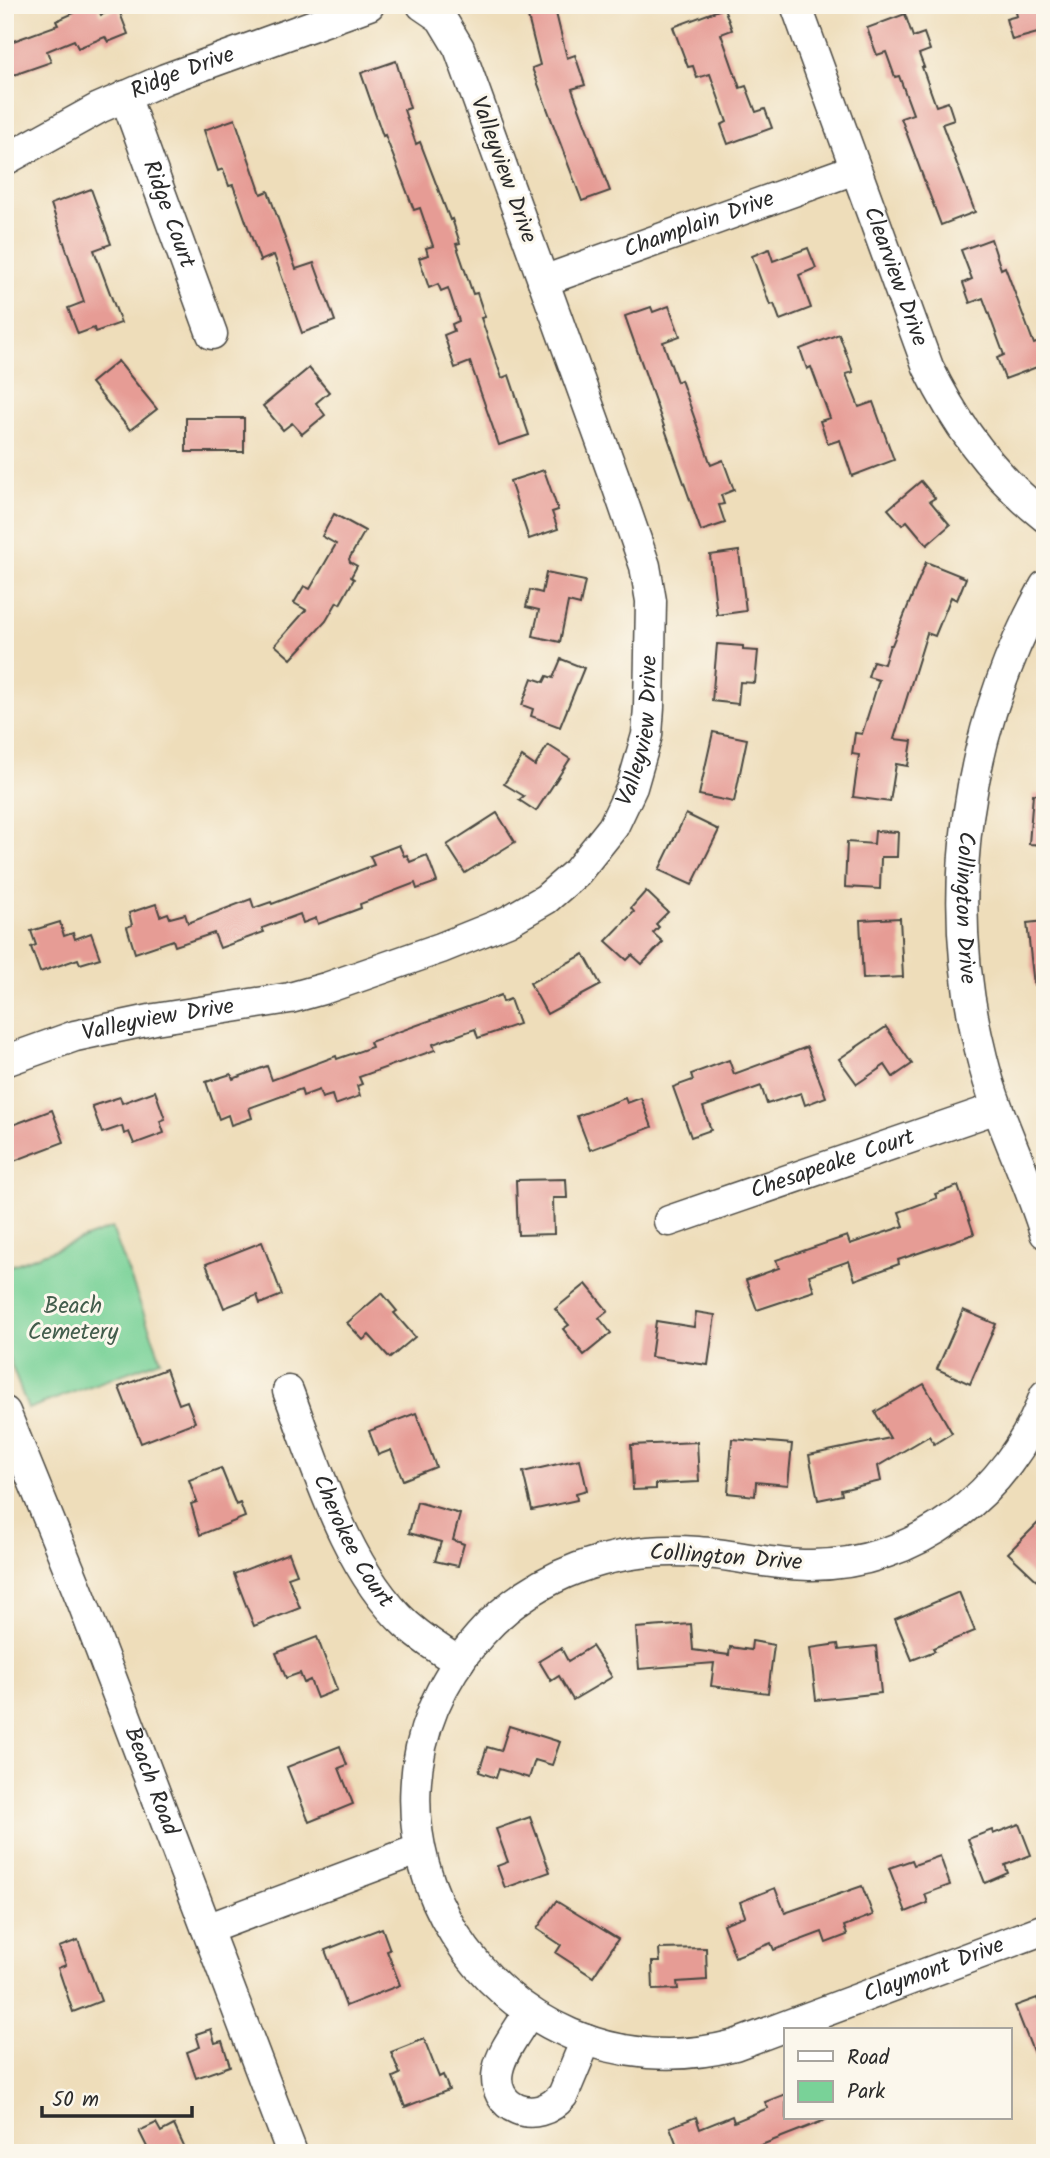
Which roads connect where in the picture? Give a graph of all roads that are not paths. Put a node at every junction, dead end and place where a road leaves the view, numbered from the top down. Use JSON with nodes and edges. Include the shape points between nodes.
{"nodes":[{"id":1,"x":369,"y":5,"type":"edge"},
{"id":2,"x":796,"y":5,"type":"edge"},
{"id":3,"x":426,"y":7,"type":"edge"},
{"id":4,"x":125,"y":96,"type":"junction"},
{"id":5,"x":5,"y":160,"type":"edge"},
{"id":6,"x":855,"y":169,"type":"junction"},
{"id":7,"x":543,"y":281,"type":"junction"},
{"id":8,"x":212,"y":334,"type":"dead end"},
{"id":9,"x":1045,"y":517,"type":"edge"},
{"id":10,"x":1045,"y":586,"type":"edge"},
{"id":11,"x":5,"y":1061,"type":"edge"},
{"id":12,"x":997,"y":1108,"type":"junction"},
{"id":13,"x":669,"y":1221,"type":"dead end"},
{"id":14,"x":1045,"y":1233,"type":"edge"},
{"id":15,"x":288,"y":1391,"type":"dead end"},
{"id":16,"x":1045,"y":1395,"type":"edge"},
{"id":17,"x":5,"y":1412,"type":"edge"},
{"id":18,"x":1035,"y":1444,"type":"edge"},
{"id":19,"x":459,"y":1662,"type":"junction"},
{"id":20,"x":420,"y":1849,"type":"junction"},
{"id":21,"x":1045,"y":1928,"type":"edge"},
{"id":22,"x":207,"y":1929,"type":"junction"},
{"id":23,"x":529,"y":2012,"type":"junction"},
{"id":24,"x":586,"y":2040,"type":"junction"},
{"id":25,"x":292,"y":2153,"type":"edge"}],
"edges":[{"from":1,"to":4,"type":"street","name":"Ridge Drive"},
{"from":2,"to":6,"type":"street","name":"Clearview Drive"},
{"from":3,"to":7,"type":"street","name":"Valleyview Drive","via":[[449,28],[458,48]]},
{"from":4,"to":5,"type":"street","name":"Ridge Drive"},
{"from":4,"to":8,"type":"street","name":"Ridge Court"},
{"from":6,"to":7,"type":"street","name":"Champlain Drive"},
{"from":6,"to":9,"type":"street","name":"Clearview Drive","via":[[939,390],[985,459]]},
{"from":7,"to":11,"type":"street","name":"Valleyview Drive","via":[[635,533],[651,601],[647,734],[632,787],[612,827],[577,872],[546,899],[508,921],[441,948],[290,998],[75,1036]]},
{"from":10,"to":12,"type":"street","name":"Collington Drive","via":[[1014,646],[991,706],[964,849],[962,922],[970,1005]]},
{"from":12,"to":13,"type":"street","name":"Chesapeake Court"},
{"from":12,"to":14,"type":"street","name":"Collington Drive"},
{"from":15,"to":19,"type":"street","name":"Cherokee Court","via":[[342,1530],[369,1580],[407,1625]]},
{"from":16,"to":18,"type":"street","name":"Collington Drive"},
{"from":17,"to":22,"type":"street","name":"Beach Road"},
{"from":18,"to":19,"type":"street","name":"Collington Drive","via":[[970,1504],[896,1548],[812,1565],[672,1551],[616,1556],[570,1570],[533,1589],[494,1620]]},
{"from":19,"to":20,"type":"street","name":"Collington Drive","via":[[424,1738],[416,1796]]},
{"from":20,"to":22,"type":"street"},
{"from":20,"to":23,"type":"street","name":"Claymont Drive","via":[[432,1891],[460,1944],[486,1975]]},
{"from":21,"to":24,"type":"street","name":"Claymont Drive","via":[[714,2051],[652,2054]]},
{"from":22,"to":25,"type":"street","name":"Beach Road"},
{"from":23,"to":24,"type":"street","name":"Claymont Drive"},
{"from":23,"to":24,"type":"street","via":[[497,2072],[502,2094],[519,2110],[540,2112],[557,2102]]}]}
